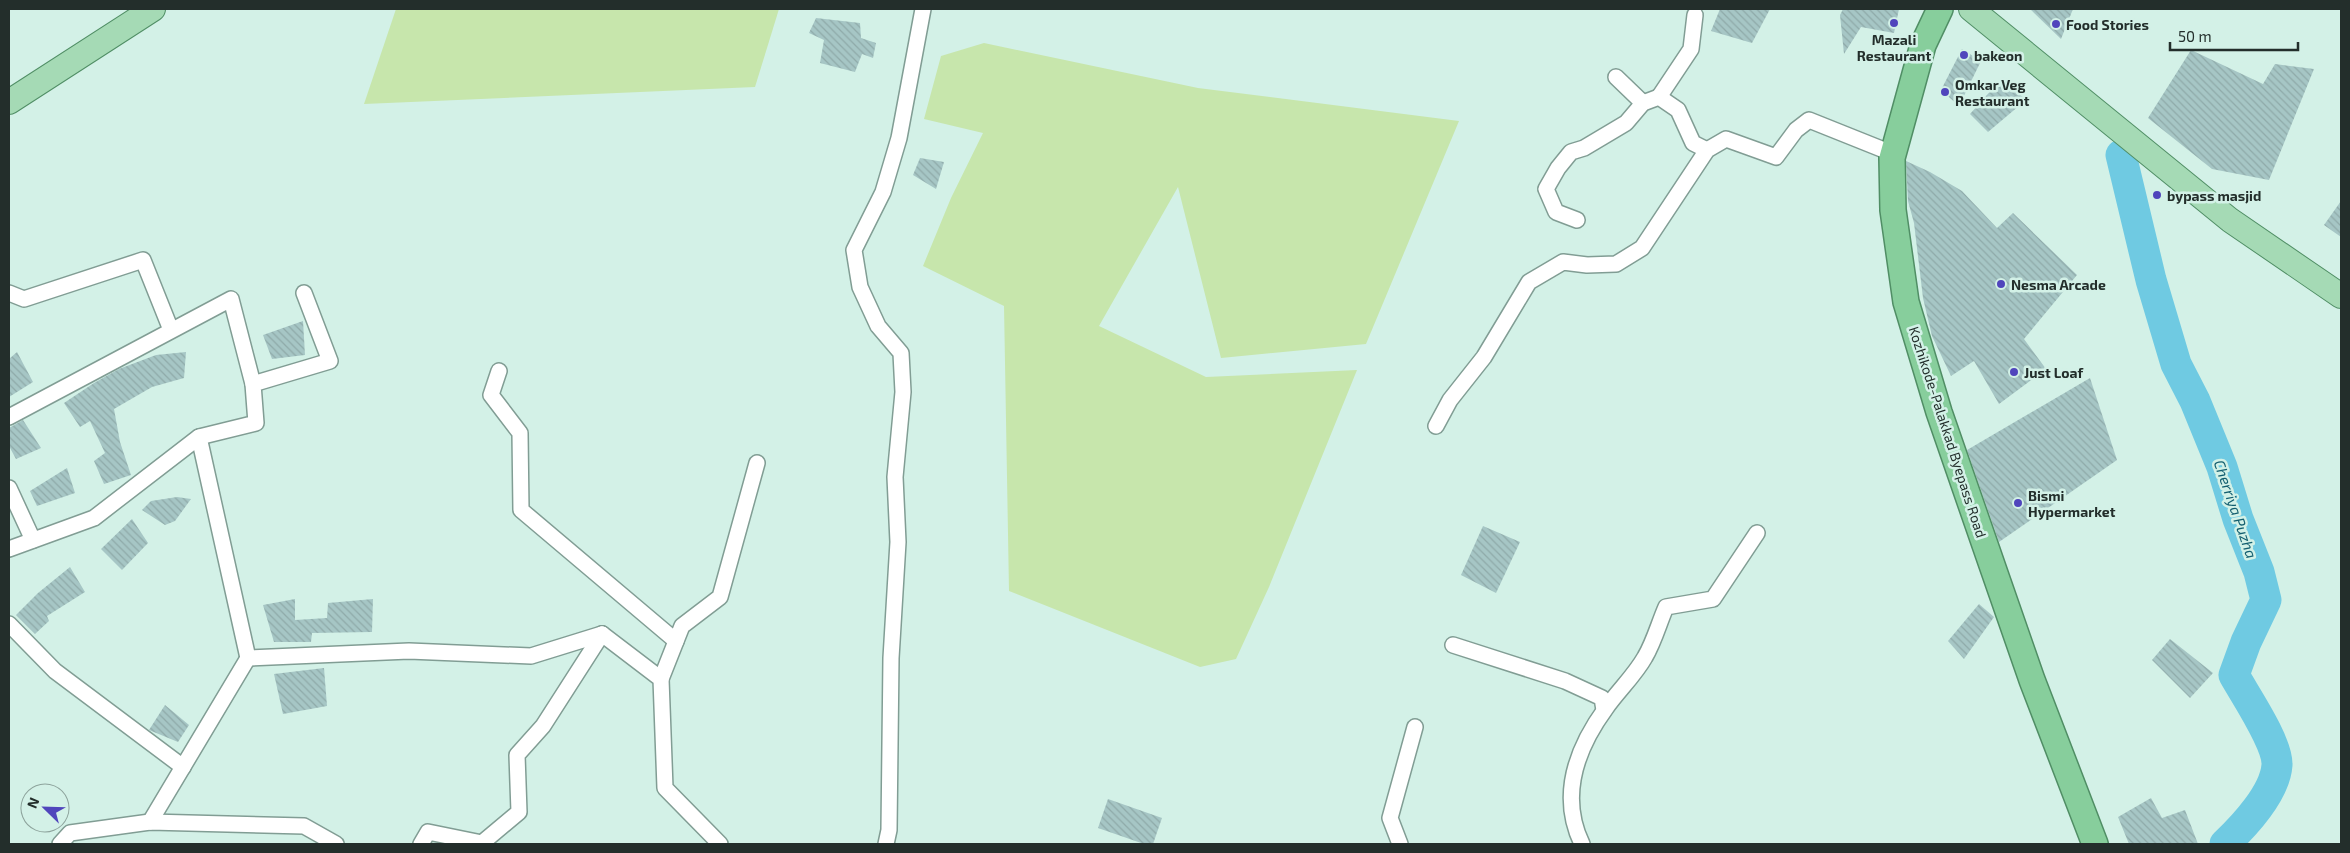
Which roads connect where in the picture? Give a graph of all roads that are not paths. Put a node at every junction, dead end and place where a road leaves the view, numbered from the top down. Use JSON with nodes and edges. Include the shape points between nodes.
{"nodes":[{"id":1,"x":153,"y":9,"type":"edge"},
{"id":2,"x":923,"y":9,"type":"edge"},
{"id":3,"x":1940,"y":9,"type":"edge"},
{"id":4,"x":1971,"y":9,"type":"edge"},
{"id":5,"x":1694,"y":15,"type":"dead end"},
{"id":6,"x":1616,"y":77,"type":"dead end"},
{"id":7,"x":1659,"y":97,"type":"junction"},
{"id":8,"x":9,"y":102,"type":"edge"},
{"id":9,"x":1643,"y":103,"type":"junction"},
{"id":10,"x":1707,"y":150,"type":"junction"},
{"id":11,"x":1894,"y":154,"type":"junction"},
{"id":12,"x":1577,"y":220,"type":"dead end"},
{"id":13,"x":9,"y":293,"type":"edge"},
{"id":14,"x":304,"y":293,"type":"dead end"},
{"id":15,"x":2341,"y":296,"type":"edge"},
{"id":16,"x":171,"y":330,"type":"junction"},
{"id":17,"x":499,"y":370,"type":"dead end"},
{"id":18,"x":253,"y":384,"type":"junction"},
{"id":19,"x":9,"y":417,"type":"edge"},
{"id":20,"x":1436,"y":426,"type":"dead end"},
{"id":21,"x":199,"y":437,"type":"junction"},
{"id":22,"x":757,"y":463,"type":"dead end"},
{"id":23,"x":9,"y":488,"type":"edge"},
{"id":24,"x":1757,"y":533,"type":"dead end"},
{"id":25,"x":33,"y":540,"type":"junction"},
{"id":26,"x":9,"y":549,"type":"edge"},
{"id":27,"x":9,"y":624,"type":"edge"},
{"id":28,"x":602,"y":634,"type":"junction"},
{"id":29,"x":676,"y":641,"type":"junction"},
{"id":30,"x":1452,"y":645,"type":"dead end"},
{"id":31,"x":248,"y":658,"type":"junction"},
{"id":32,"x":661,"y":679,"type":"junction"},
{"id":33,"x":1604,"y":710,"type":"junction"},
{"id":34,"x":1415,"y":727,"type":"dead end"},
{"id":35,"x":183,"y":767,"type":"junction"},
{"id":36,"x":150,"y":822,"type":"junction"},
{"id":37,"x":60,"y":844,"type":"edge"},
{"id":38,"x":336,"y":844,"type":"edge"},
{"id":39,"x":421,"y":844,"type":"edge"},
{"id":40,"x":720,"y":844,"type":"edge"},
{"id":41,"x":886,"y":844,"type":"edge"},
{"id":42,"x":1400,"y":844,"type":"edge"},
{"id":43,"x":1582,"y":844,"type":"edge"},
{"id":44,"x":2095,"y":844,"type":"edge"}],
"edges":[{"from":1,"to":8,"type":"main road"},
{"from":2,"to":41,"type":"street","via":[[899,138],[883,192],[854,250],[860,287],[878,326],[901,352],[903,392],[895,477],[898,542]]},
{"from":3,"to":11,"type":"highway","name":"Kozhikode-Palakkad Byepass Road","via":[[1923,45]]},
{"from":4,"to":15,"type":"main road","via":[[2230,220]]},
{"from":5,"to":7,"type":"street","via":[[1691,49]]},
{"from":6,"to":9,"type":"street"},
{"from":7,"to":9,"type":"street"},
{"from":7,"to":10,"type":"street","via":[[1678,110],[1693,143]]},
{"from":9,"to":12,"type":"street","via":[[1626,123],[1584,148],[1571,152],[1546,189],[1556,212]]},
{"from":10,"to":11,"type":"street","via":[[1726,139],[1776,157],[1796,130],[1809,120]]},
{"from":10,"to":20,"type":"street","via":[[1642,248],[1616,264],[1563,262],[1529,282],[1484,357],[1450,400]]},
{"from":11,"to":44,"type":"highway","name":"Kozhikode-Palakkad Byepass Road","via":[[1893,210],[1906,302],[1939,412],[2029,671]]},
{"from":13,"to":16,"type":"street","via":[[24,299],[143,260]]},
{"from":14,"to":18,"type":"street","via":[[330,361]]},
{"from":16,"to":18,"type":"street","via":[[231,298]]},
{"from":16,"to":19,"type":"street"},
{"from":17,"to":29,"type":"street","via":[[491,395],[520,433],[521,510]]},
{"from":18,"to":21,"type":"street","via":[[256,423]]},
{"from":21,"to":25,"type":"street","via":[[94,518]]},
{"from":21,"to":31,"type":"street"},
{"from":22,"to":29,"type":"street","via":[[720,596],[682,626]]},
{"from":23,"to":25,"type":"street"},
{"from":24,"to":33,"type":"street","via":[[1713,599],[1666,607],[1645,657]]},
{"from":25,"to":26,"type":"street"},
{"from":27,"to":35,"type":"street","via":[[55,671]]},
{"from":28,"to":31,"type":"street","via":[[531,656],[409,651]]},
{"from":28,"to":32,"type":"street"},
{"from":28,"to":39,"type":"street","via":[[543,726],[517,756],[519,812],[482,843],[428,832]]},
{"from":29,"to":32,"type":"street"},
{"from":30,"to":33,"type":"street","via":[[1565,681],[1602,698]]},
{"from":31,"to":35,"type":"street"},
{"from":32,"to":40,"type":"street","via":[[665,788]]},
{"from":33,"to":43,"type":"street","via":[[1583,747],[1571,782],[1571,810]]},
{"from":34,"to":42,"type":"street","via":[[1390,818]]},
{"from":35,"to":36,"type":"street"},
{"from":36,"to":37,"type":"street","via":[[70,833]]},
{"from":36,"to":38,"type":"street","via":[[304,826]]}]}
